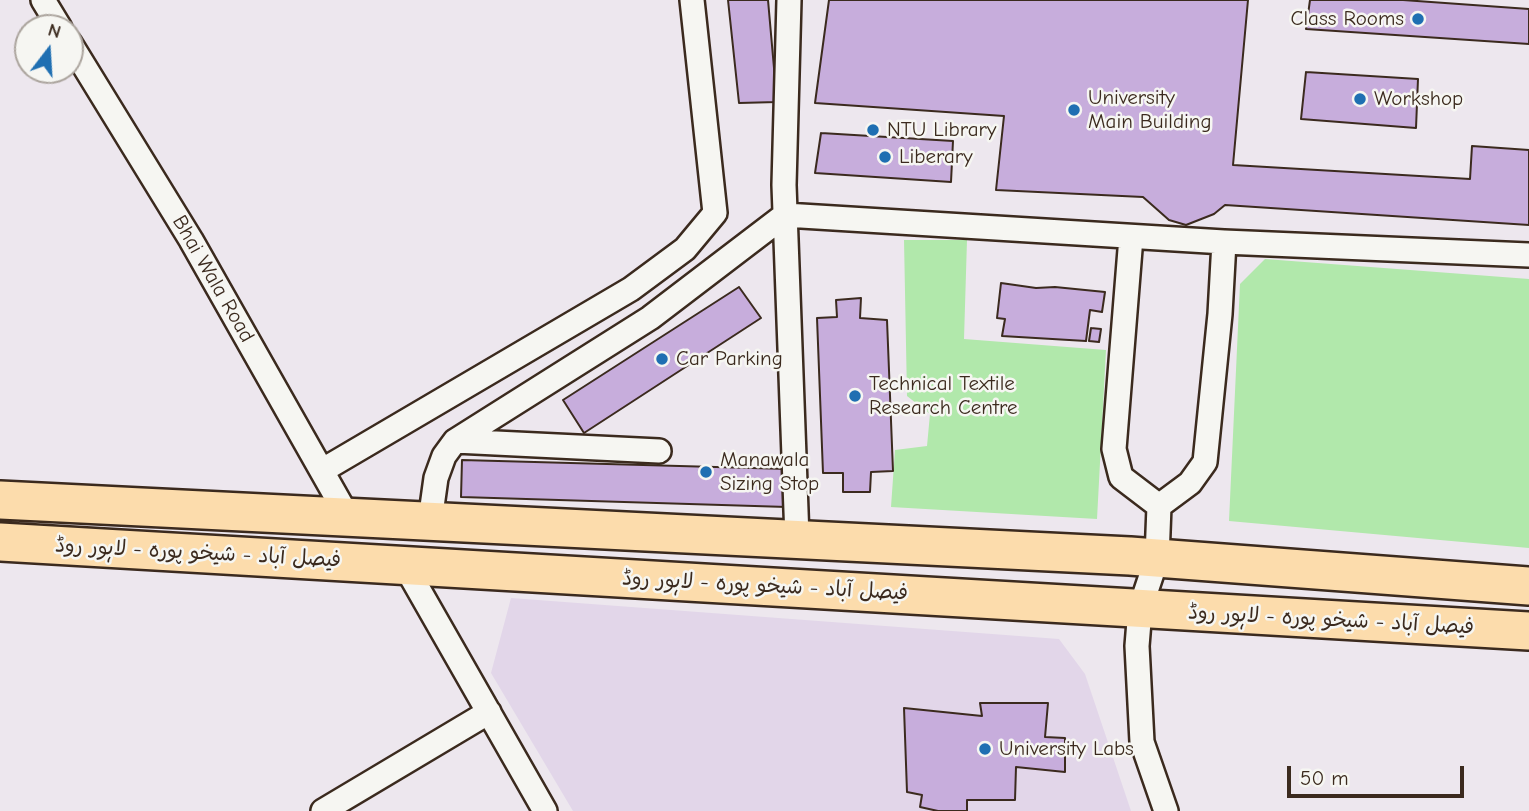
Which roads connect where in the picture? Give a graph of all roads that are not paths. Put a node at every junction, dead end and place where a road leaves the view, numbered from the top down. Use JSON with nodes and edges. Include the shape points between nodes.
{"nodes":[{"id":1,"x":692,"y":0,"type":"edge"},
{"id":2,"x":789,"y":0,"type":"edge"},
{"id":3,"x":84,"y":66,"type":"edge"},
{"id":4,"x":785,"y":215,"type":"junction"},
{"id":5,"x":1131,"y":237,"type":"junction"},
{"id":6,"x":1224,"y":242,"type":"junction"},
{"id":7,"x":1529,"y":255,"type":"edge"},
{"id":8,"x":455,"y":441,"type":"junction"},
{"id":9,"x":659,"y":451,"type":"dead end"},
{"id":10,"x":323,"y":470,"type":"junction"},
{"id":11,"x":0,"y":500,"type":"edge"},
{"id":12,"x":1159,"y":506,"type":"junction"},
{"id":13,"x":349,"y":519,"type":"junction"},
{"id":14,"x":430,"y":521,"type":"junction"},
{"id":15,"x":797,"y":538,"type":"junction"},
{"id":16,"x":0,"y":542,"type":"edge"},
{"id":17,"x":1157,"y":558,"type":"junction"},
{"id":18,"x":404,"y":564,"type":"junction"},
{"id":19,"x":1529,"y":586,"type":"edge"},
{"id":20,"x":1140,"y":609,"type":"junction"},
{"id":21,"x":1529,"y":631,"type":"edge"},
{"id":22,"x":489,"y":712,"type":"junction"},
{"id":23,"x":323,"y":811,"type":"edge"},
{"id":24,"x":545,"y":811,"type":"edge"},
{"id":25,"x":1166,"y":811,"type":"edge"}],
"edges":[{"from":1,"to":10,"type":"street","via":[[715,213],[685,249],[631,289]]},
{"from":2,"to":4,"type":"street"},
{"from":3,"to":10,"type":"street","name":"Bhai Wala Road"},
{"from":4,"to":5,"type":"street"},
{"from":4,"to":8,"type":"street","via":[[650,318]]},
{"from":4,"to":15,"type":"street"},
{"from":5,"to":6,"type":"street"},
{"from":5,"to":12,"type":"street","via":[[1114,449],[1121,477]]},
{"from":6,"to":7,"type":"street"},
{"from":6,"to":12,"type":"street","via":[[1205,463],[1190,483]]},
{"from":8,"to":9,"type":"street"},
{"from":8,"to":14,"type":"street","via":[[436,478]]},
{"from":10,"to":13,"type":"street","name":"Bhai Wala Road"},
{"from":11,"to":13,"type":"highway","name":"فیصل آباد - شیخو پورہ - لاہور روڈ"},
{"from":12,"to":17,"type":"street"},
{"from":13,"to":14,"type":"highway","name":"فیصل آباد - شیخو پورہ - لاہور روڈ"},
{"from":14,"to":15,"type":"highway","name":"فیصل آباد - شیخو پورہ - لاہور روڈ"},
{"from":15,"to":17,"type":"highway","name":"فیصل آباد - شیخو پورہ - لاہور روڈ"},
{"from":16,"to":18,"type":"highway","name":"فیصل آباد - شیخو پورہ - لاہور روڈ"},
{"from":17,"to":19,"type":"highway","name":"فیصل آباد - شیخو پورہ - لاہور روڈ"},
{"from":17,"to":20,"type":"street"},
{"from":18,"to":20,"type":"highway","name":"فیصل آباد - شیخو پورہ - لاہور روڈ"},
{"from":18,"to":22,"type":"street"},
{"from":20,"to":21,"type":"highway","name":"فیصل آباد - شیخو پورہ - لاہور روڈ"},
{"from":20,"to":25,"type":"street","via":[[1137,646],[1142,742]]},
{"from":22,"to":23,"type":"street"},
{"from":22,"to":24,"type":"street"}]}
